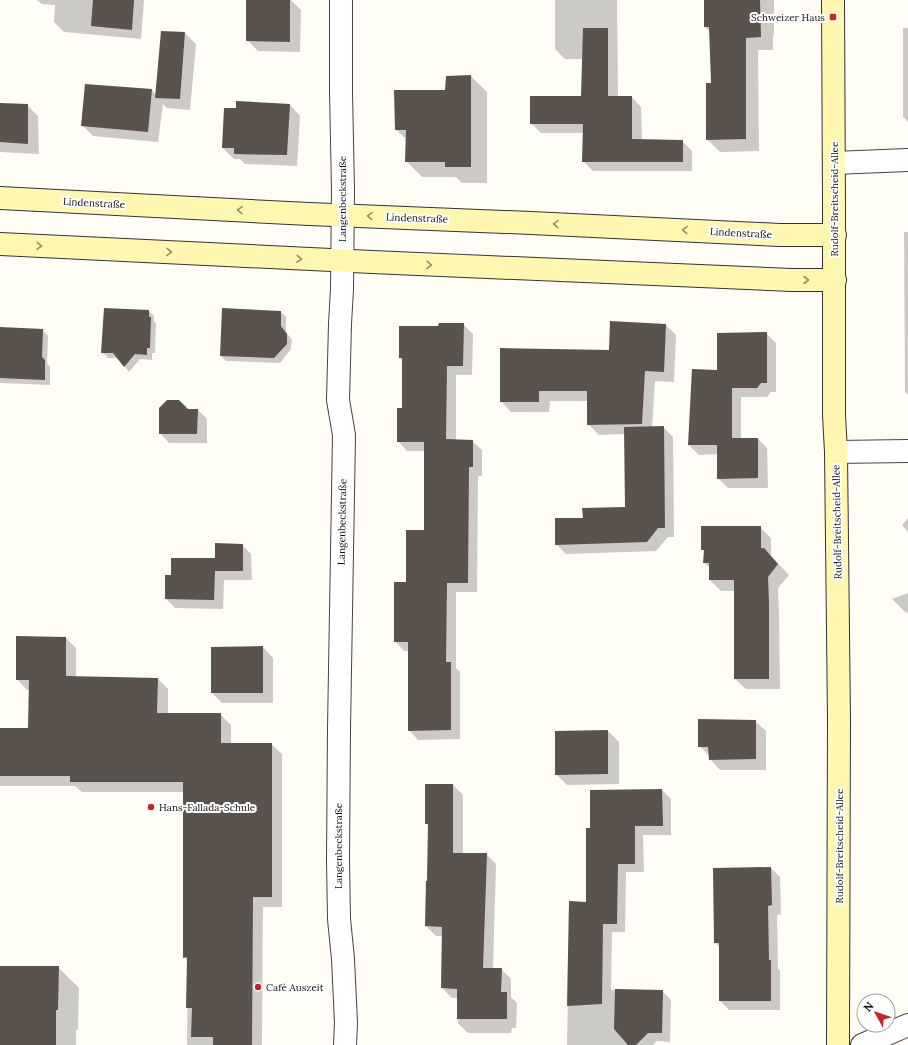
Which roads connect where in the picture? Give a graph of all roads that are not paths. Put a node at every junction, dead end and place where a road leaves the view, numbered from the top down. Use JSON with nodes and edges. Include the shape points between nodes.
{"nodes":[{"id":1,"x":341,"y":0,"type":"edge"},
{"id":2,"x":833,"y":0,"type":"edge"},
{"id":3,"x":908,"y":160,"type":"edge"},
{"id":4,"x":834,"y":163,"type":"junction"},
{"id":5,"x":0,"y":198,"type":"edge"},
{"id":6,"x":343,"y":215,"type":"junction"},
{"id":7,"x":834,"y":235,"type":"junction"},
{"id":8,"x":0,"y":244,"type":"edge"},
{"id":9,"x":342,"y":261,"type":"junction"},
{"id":10,"x":835,"y":280,"type":"junction"},
{"id":11,"x":908,"y":451,"type":"edge"},
{"id":12,"x":836,"y":452,"type":"junction"},
{"id":13,"x":908,"y":1025,"type":"edge"},
{"id":14,"x":345,"y":1045,"type":"edge"},
{"id":15,"x":838,"y":1045,"type":"edge"},
{"id":16,"x":862,"y":1045,"type":"edge"}],
"edges":[{"from":1,"to":6,"type":"street","name":"Langenbeckstraße"},
{"from":2,"to":4,"type":"street","name":"Rudolf-Breitscheid-Allee"},
{"from":3,"to":4,"type":"street"},
{"from":4,"to":7,"type":"street","name":"Rudolf-Breitscheid-Allee"},
{"from":6,"to":5,"type":"street","name":"Lindenstraße","one_way":true},
{"from":7,"to":6,"type":"street","name":"Lindenstraße","one_way":true,"via":[[792,236]]},
{"from":6,"to":9,"type":"street","name":"Langenbeckstraße"},
{"from":7,"to":10,"type":"street","name":"Rudolf-Breitscheid-Allee"},
{"from":8,"to":9,"type":"street","one_way":true},
{"from":9,"to":10,"type":"street","one_way":true},
{"from":9,"to":14,"type":"street","name":"Langenbeckstraße","via":[[338,400],[344,435],[338,860]]},
{"from":10,"to":12,"type":"street","name":"Rudolf-Breitscheid-Allee"},
{"from":11,"to":12,"type":"street"},
{"from":12,"to":15,"type":"street","name":"Rudolf-Breitscheid-Allee","via":[[839,720]]},
{"from":13,"to":16,"type":"street"}]}
